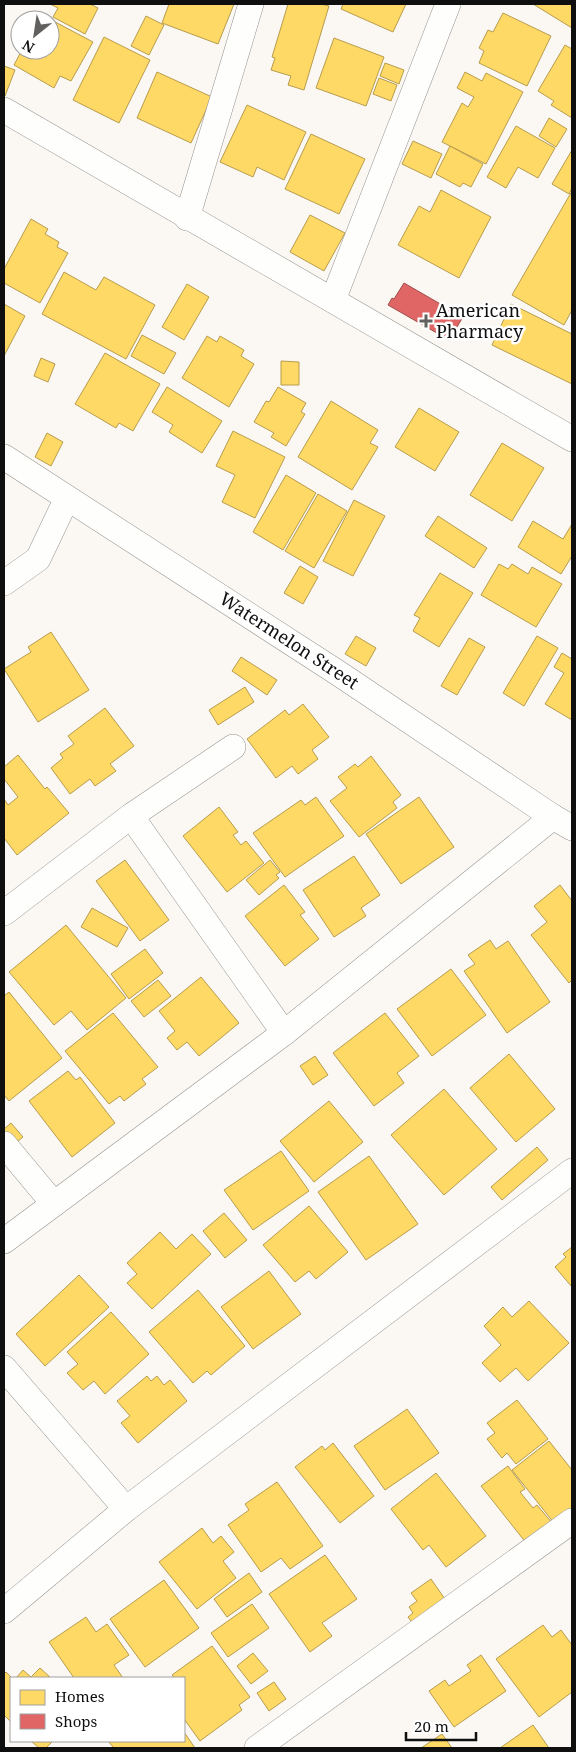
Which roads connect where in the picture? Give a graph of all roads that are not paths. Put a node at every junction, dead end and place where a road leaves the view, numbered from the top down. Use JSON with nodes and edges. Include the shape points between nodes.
{"nodes":[{"id":1,"x":251,"y":4,"type":"edge"},
{"id":2,"x":448,"y":4,"type":"edge"},
{"id":3,"x":4,"y":110,"type":"edge"},
{"id":4,"x":187,"y":218,"type":"junction"},
{"id":5,"x":333,"y":300,"type":"junction"},
{"id":6,"x":572,"y":440,"type":"edge"},
{"id":7,"x":4,"y":456,"type":"edge"},
{"id":8,"x":67,"y":498,"type":"junction"},
{"id":9,"x":4,"y":583,"type":"edge"},
{"id":10,"x":232,"y":747,"type":"dead end"},
{"id":11,"x":131,"y":816,"type":"junction"},
{"id":12,"x":563,"y":823,"type":"edge"},
{"id":13,"x":4,"y":913,"type":"edge"},
{"id":14,"x":284,"y":1033,"type":"junction"},
{"id":15,"x":4,"y":1144,"type":"edge"},
{"id":16,"x":572,"y":1171,"type":"edge"},
{"id":17,"x":54,"y":1204,"type":"junction"},
{"id":18,"x":4,"y":1241,"type":"edge"},
{"id":19,"x":4,"y":1368,"type":"edge"},
{"id":20,"x":126,"y":1509,"type":"junction"},
{"id":21,"x":572,"y":1521,"type":"edge"},
{"id":22,"x":4,"y":1611,"type":"edge"},
{"id":23,"x":257,"y":1748,"type":"edge"}],
"edges":[{"from":1,"to":4,"type":"street"},
{"from":2,"to":5,"type":"street"},
{"from":3,"to":4,"type":"street"},
{"from":4,"to":5,"type":"street"},
{"from":5,"to":6,"type":"street"},
{"from":7,"to":8,"type":"street","name":"Watermelon Street"},
{"from":8,"to":9,"type":"street","via":[[38,559]]},
{"from":8,"to":12,"type":"street","name":"Watermelon Street"},
{"from":10,"to":11,"type":"street"},
{"from":11,"to":13,"type":"street"},
{"from":11,"to":14,"type":"street"},
{"from":12,"to":14,"type":"street"},
{"from":14,"to":17,"type":"street"},
{"from":15,"to":17,"type":"street"},
{"from":16,"to":20,"type":"street"},
{"from":17,"to":18,"type":"street"},
{"from":19,"to":20,"type":"street"},
{"from":20,"to":22,"type":"street"},
{"from":21,"to":23,"type":"street"}]}
